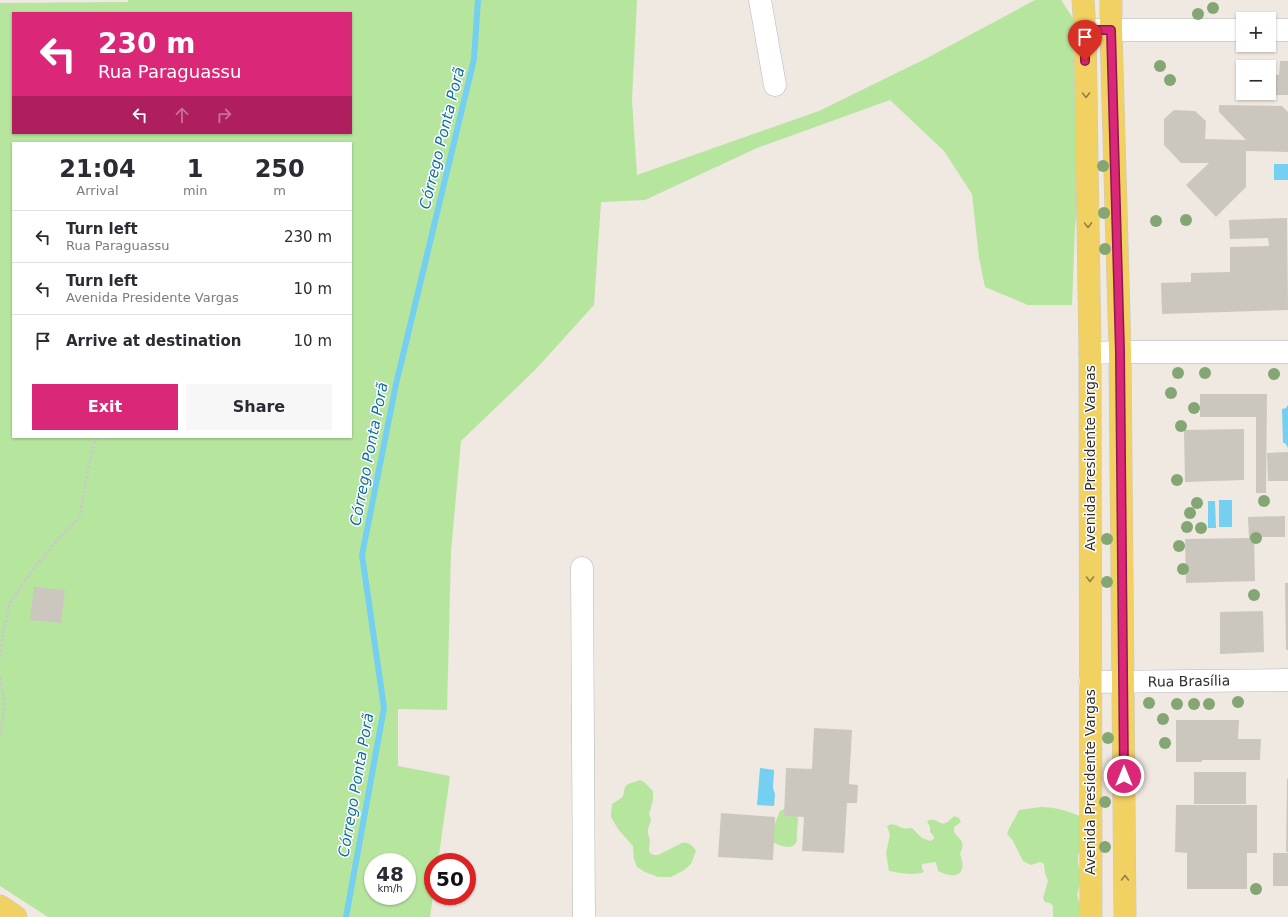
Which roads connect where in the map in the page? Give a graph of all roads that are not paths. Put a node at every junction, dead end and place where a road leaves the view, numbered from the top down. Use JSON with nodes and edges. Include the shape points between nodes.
{"nodes":[{"id":1,"x":760,"y":0,"type":"edge"},
{"id":2,"x":1083,"y":0,"type":"edge"},
{"id":3,"x":1111,"y":0,"type":"edge"},
{"id":4,"x":1085,"y":30,"type":"junction"},
{"id":5,"x":1111,"y":30,"type":"junction"},
{"id":6,"x":1236,"y":30,"type":"edge"},
{"id":7,"x":1276,"y":30,"type":"edge"},
{"id":8,"x":1288,"y":30,"type":"edge"},
{"id":9,"x":775,"y":85,"type":"dead end"},
{"id":10,"x":1105,"y":352,"type":"junction"},
{"id":11,"x":1288,"y":352,"type":"edge"},
{"id":12,"x":582,"y":568,"type":"dead end"},
{"id":13,"x":1288,"y":680,"type":"edge"},
{"id":14,"x":1090,"y":682,"type":"junction"},
{"id":15,"x":1124,"y":682,"type":"junction"},
{"id":16,"x":0,"y":906,"type":"edge"},
{"id":17,"x":16,"y":917,"type":"edge"},
{"id":18,"x":584,"y":917,"type":"edge"},
{"id":19,"x":1091,"y":917,"type":"edge"},
{"id":20,"x":1125,"y":917,"type":"edge"}],
"edges":[{"from":1,"to":9,"type":"street"},
{"from":2,"to":4,"type":"main road","name":"Avenida Presidente Vargas"},
{"from":3,"to":5,"type":"main road","name":"Avenida Presidente Vargas"},
{"from":4,"to":5,"type":"street"},
{"from":4,"to":10,"type":"main road","name":"Avenida Presidente Vargas","one_way":true},
{"from":5,"to":6,"type":"street"},
{"from":5,"to":10,"type":"main road","name":"Avenida Presidente Vargas"},
{"from":7,"to":8,"type":"street"},
{"from":10,"to":11,"type":"street"},
{"from":10,"to":14,"type":"main road","name":"Avenida Presidente Vargas","one_way":true},
{"from":10,"to":15,"type":"main road","name":"Avenida Presidente Vargas"},
{"from":12,"to":18,"type":"street"},
{"from":13,"to":15,"type":"street","name":"Rua Brasília"},
{"from":14,"to":15,"type":"street","name":"Rua Brasília"},
{"from":14,"to":19,"type":"main road","name":"Avenida Presidente Vargas"},
{"from":20,"to":15,"type":"main road","name":"Avenida Presidente Vargas","one_way":true},
{"from":16,"to":17,"type":"main road"}]}
